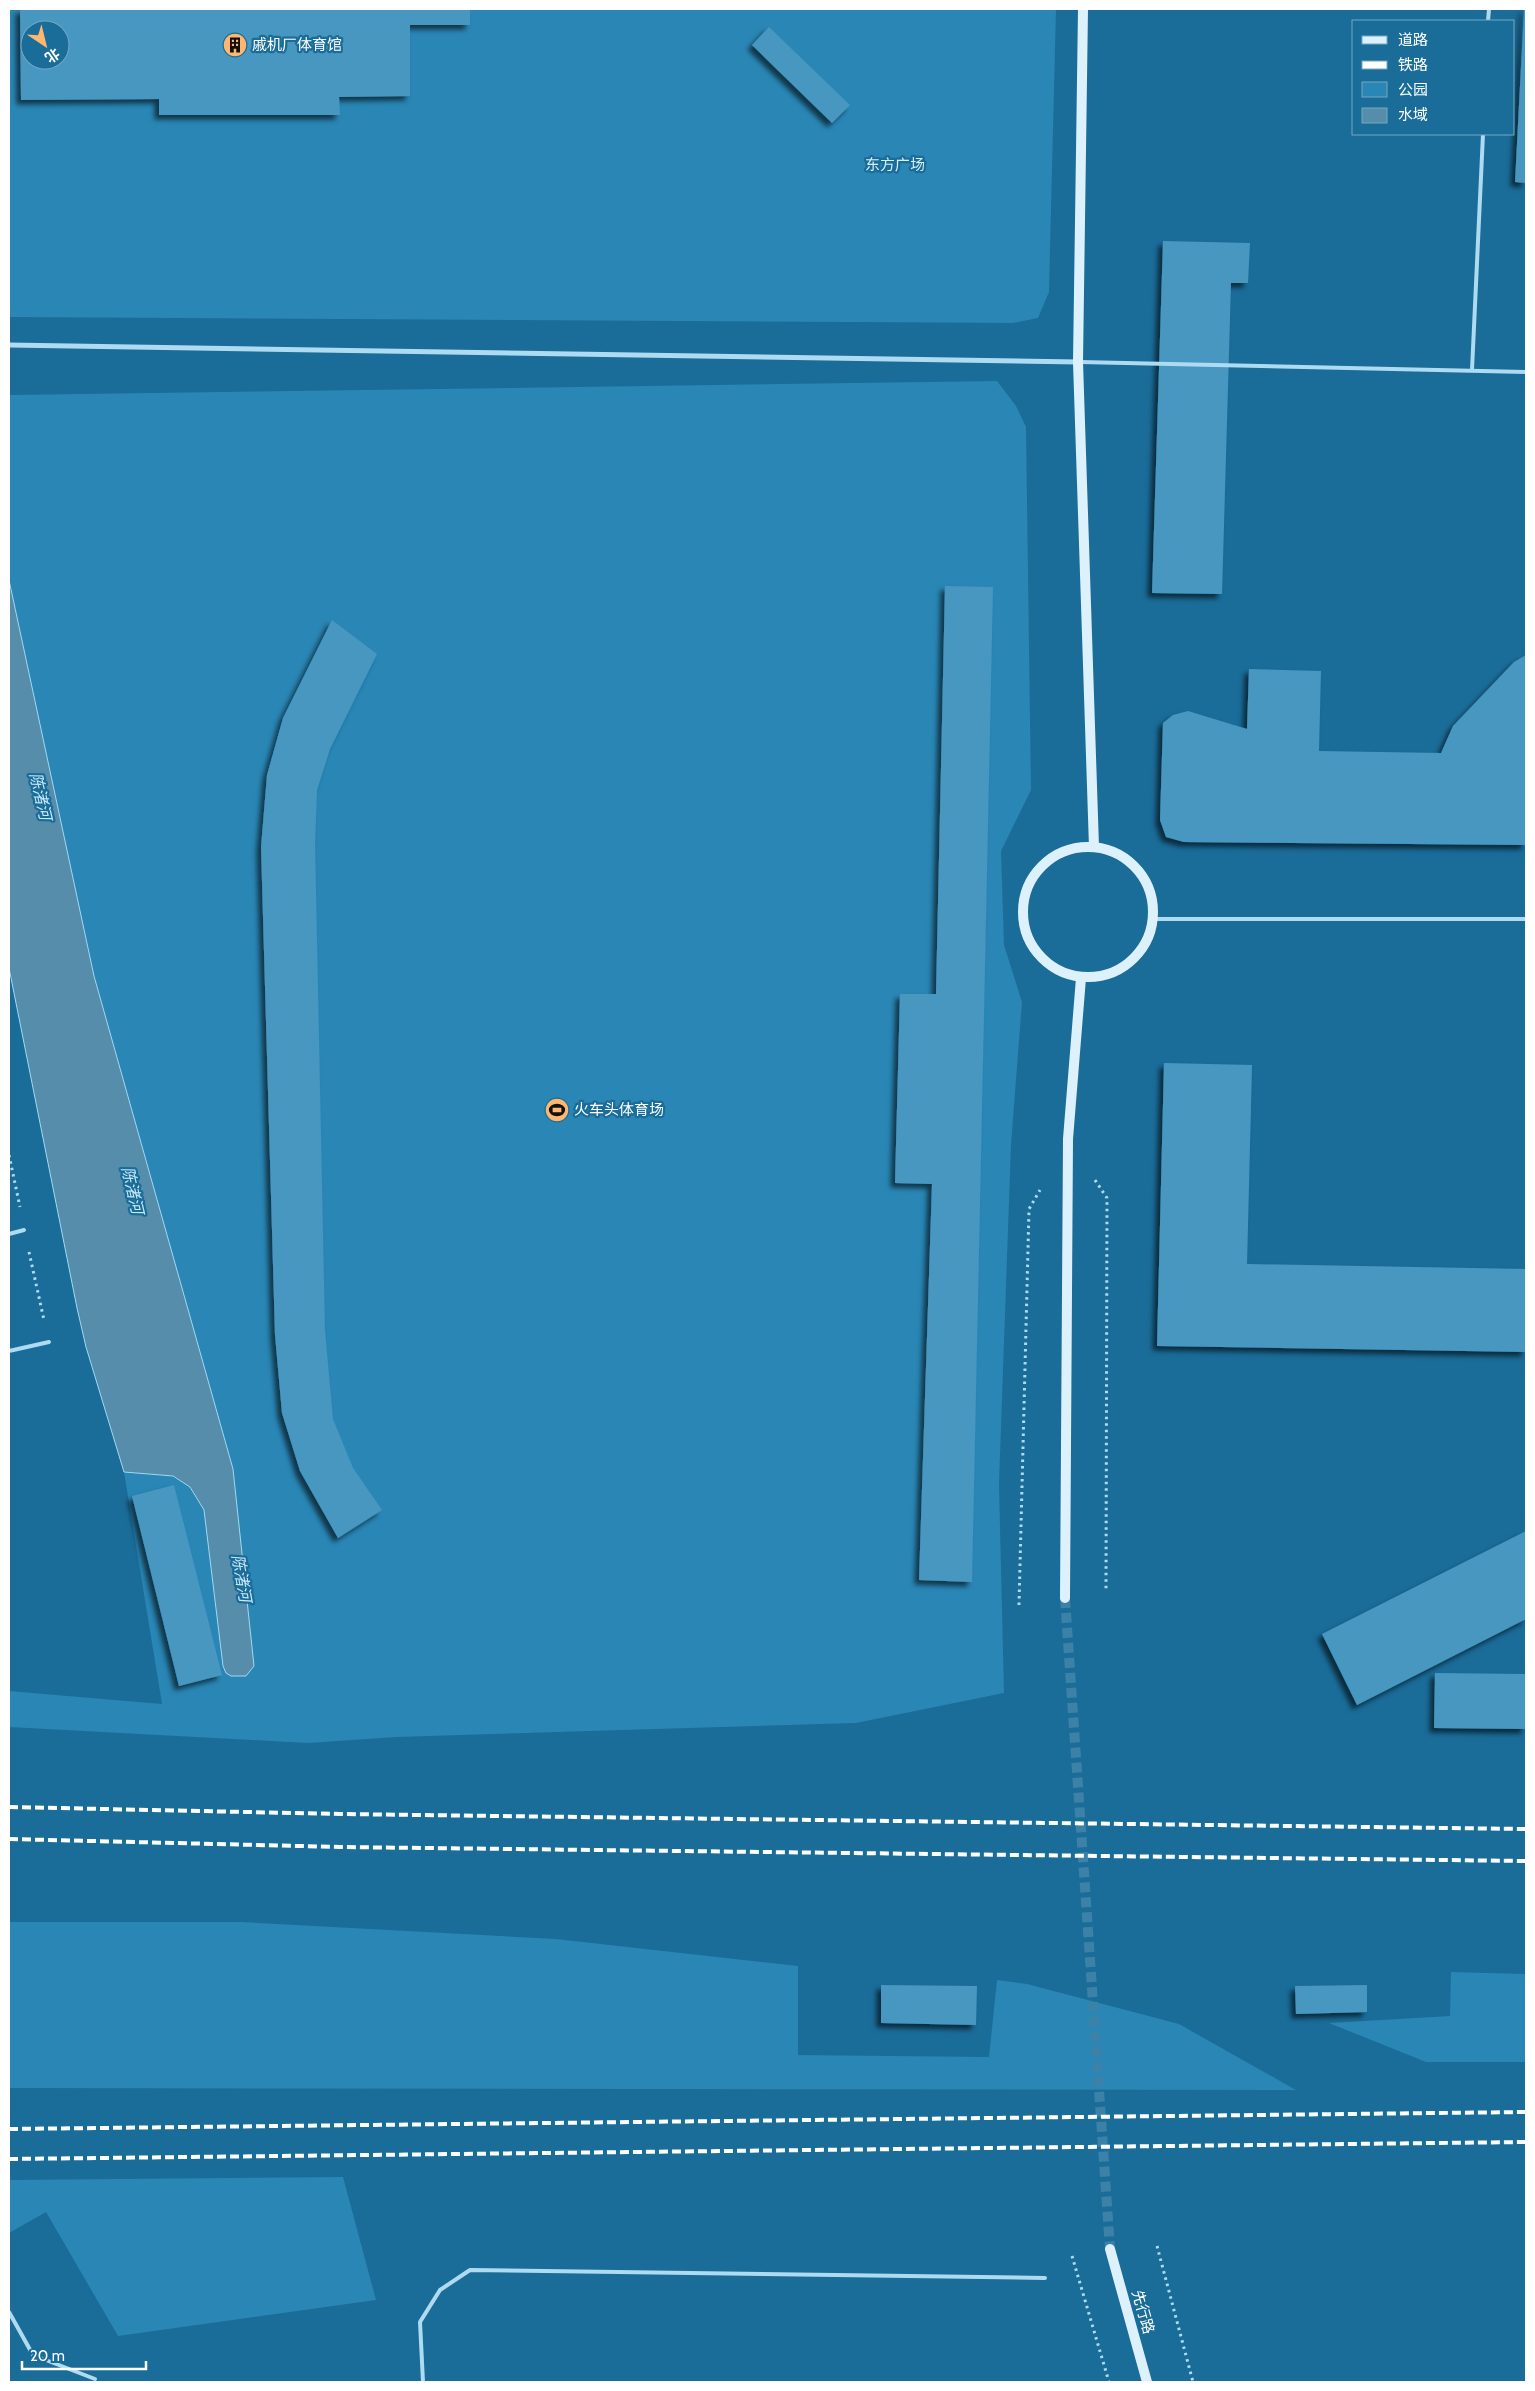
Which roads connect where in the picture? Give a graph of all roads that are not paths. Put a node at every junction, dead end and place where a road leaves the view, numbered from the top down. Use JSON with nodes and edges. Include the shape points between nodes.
{"nodes":[{"id":1,"x":1082,"y":9,"type":"edge"},
{"id":2,"x":1483,"y":135,"type":"edge"},
{"id":3,"x":9,"y":345,"type":"edge"},
{"id":4,"x":1078,"y":362,"type":"junction"},
{"id":5,"x":1472,"y":370,"type":"junction"},
{"id":6,"x":1526,"y":372,"type":"edge"},
{"id":7,"x":1094,"y":847,"type":"junction"},
{"id":8,"x":1154,"y":919,"type":"junction"},
{"id":9,"x":1526,"y":919,"type":"edge"},
{"id":10,"x":1081,"y":978,"type":"junction"},
{"id":11,"x":24,"y":1230,"type":"dead end"},
{"id":12,"x":9,"y":1234,"type":"edge"},
{"id":13,"x":49,"y":1342,"type":"dead end"},
{"id":14,"x":9,"y":1351,"type":"edge"},
{"id":15,"x":1065,"y":1598,"type":"tunnel mouth"},
{"id":16,"x":1110,"y":2250,"type":"tunnel mouth"},
{"id":17,"x":1045,"y":2278,"type":"dead end"},
{"id":18,"x":9,"y":2312,"type":"edge"},
{"id":19,"x":95,"y":2379,"type":"dead end"},
{"id":20,"x":423,"y":2382,"type":"edge"},
{"id":21,"x":1147,"y":2382,"type":"edge"}],
"edges":[{"from":1,"to":4,"type":"street"},
{"from":2,"to":5,"type":"lane"},
{"from":3,"to":4,"type":"street"},
{"from":4,"to":5,"type":"lane"},
{"from":4,"to":7,"type":"street"},
{"from":5,"to":6,"type":"lane"},
{"from":7,"to":8,"type":"street","via":[[1114,852],[1132,863],[1152,898]]},
{"from":7,"to":10,"type":"street","via":[[1072,848],[1051,858],[1034,874],[1024,895],[1022,918],[1028,940],[1040,959],[1059,972]]},
{"from":8,"to":9,"type":"lane"},
{"from":8,"to":10,"type":"street","via":[[1137,956],[1121,969],[1102,977]]},
{"from":10,"to":15,"type":"street","via":[[1068,1139]]},
{"from":11,"to":12,"type":"lane"},
{"from":13,"to":14,"type":"lane"},
{"from":16,"to":21,"type":"street","name":"先行路"},
{"from":17,"to":20,"type":"lane","via":[[470,2270],[440,2290],[420,2322]]},
{"from":18,"to":19,"type":"lane","via":[[33,2355]]}]}
